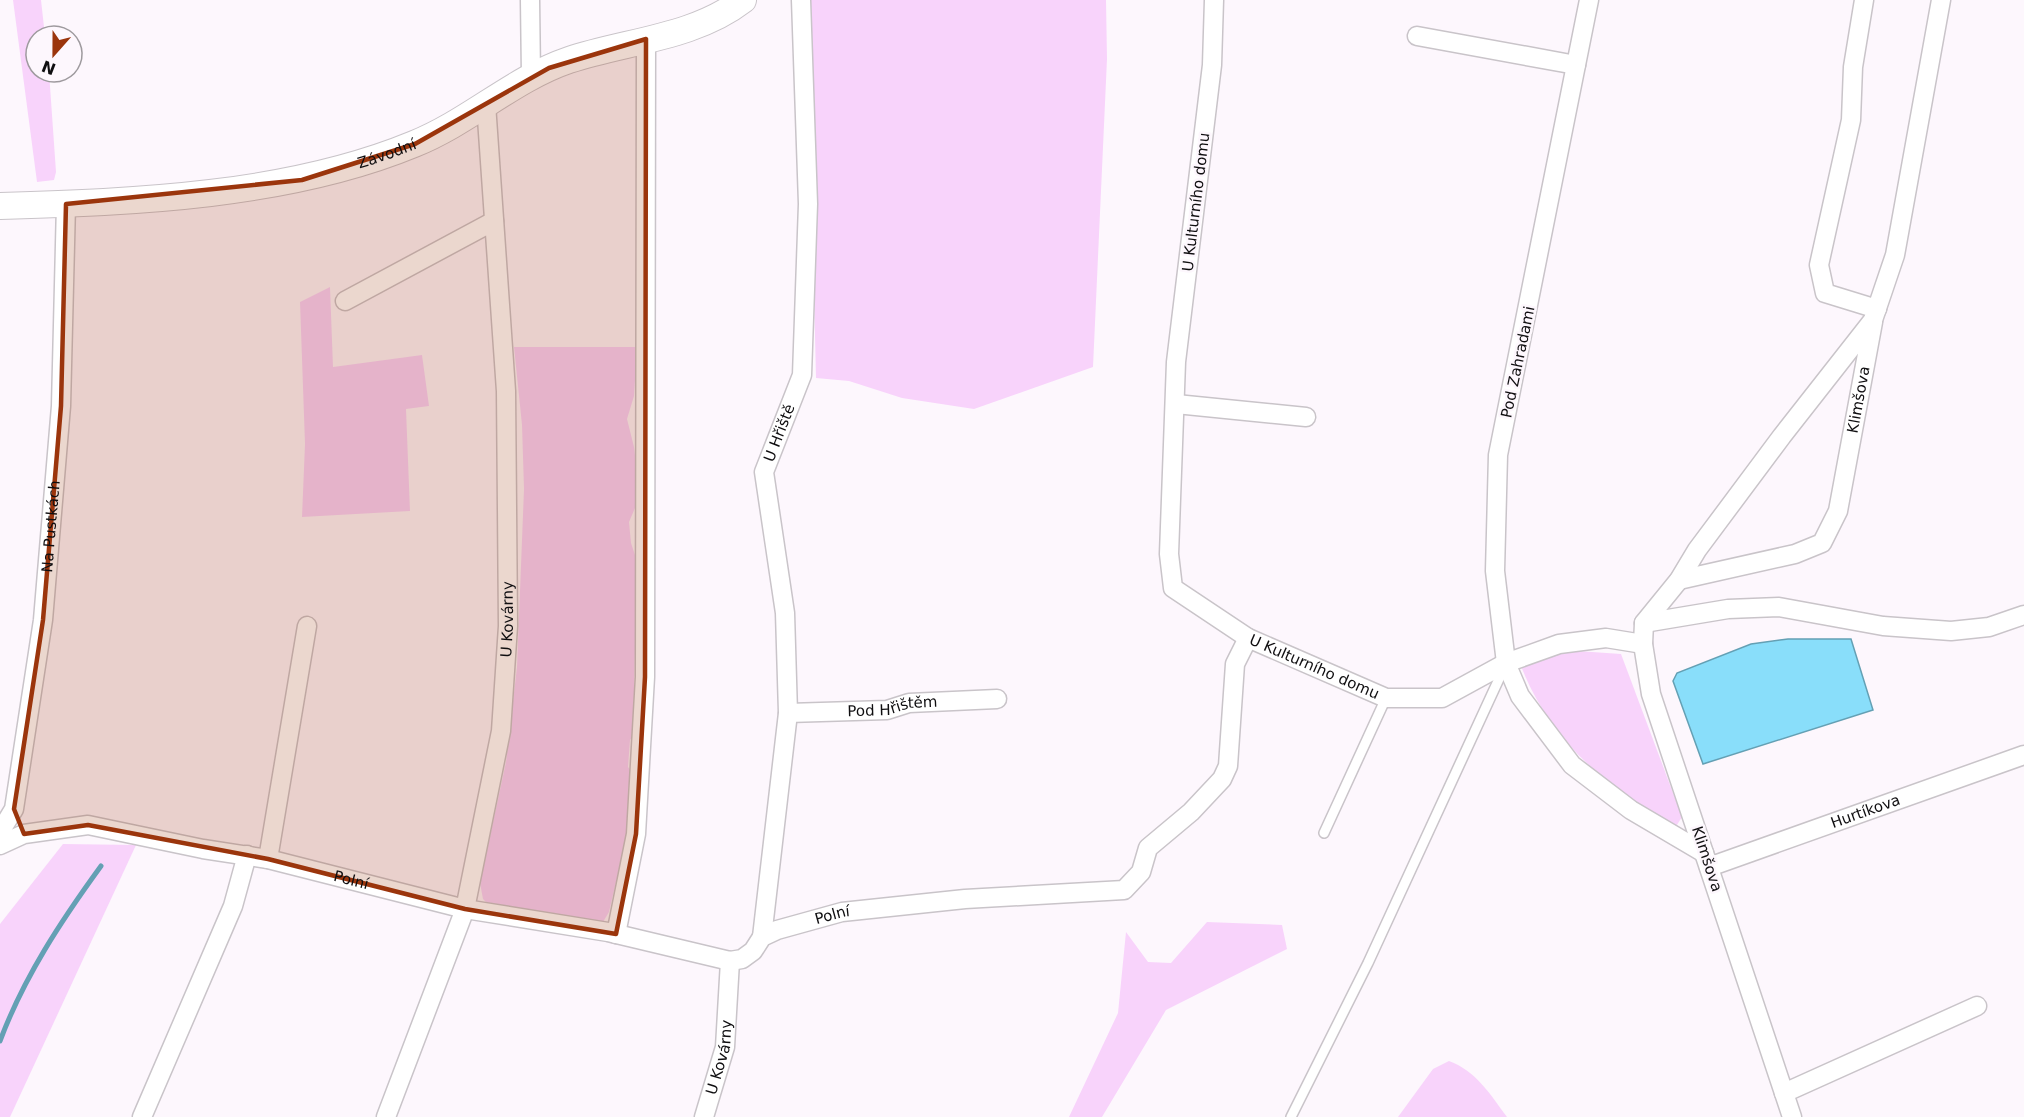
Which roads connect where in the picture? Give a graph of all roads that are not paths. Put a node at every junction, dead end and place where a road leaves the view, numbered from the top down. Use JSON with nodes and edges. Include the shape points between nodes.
{"nodes":[{"id":1,"x":530,"y":0,"type":"edge"},
{"id":2,"x":743,"y":0,"type":"edge"},
{"id":3,"x":801,"y":0,"type":"edge"},
{"id":4,"x":1214,"y":0,"type":"edge"},
{"id":5,"x":1589,"y":0,"type":"edge"},
{"id":6,"x":1864,"y":0,"type":"edge"},
{"id":7,"x":1941,"y":0,"type":"edge"},
{"id":8,"x":1417,"y":36,"type":"dead end"},
{"id":9,"x":646,"y":39,"type":"junction"},
{"id":10,"x":1576,"y":65,"type":"junction"},
{"id":11,"x":531,"y":76,"type":"junction"},
{"id":12,"x":486,"y":104,"type":"junction"},
{"id":13,"x":0,"y":206,"type":"edge"},
{"id":14,"x":66,"y":210,"type":"junction"},
{"id":15,"x":494,"y":221,"type":"junction"},
{"id":16,"x":345,"y":302,"type":"dead end"},
{"id":17,"x":1875,"y":314,"type":"junction"},
{"id":18,"x":1176,"y":404,"type":"junction"},
{"id":19,"x":1306,"y":417,"type":"dead end"},
{"id":20,"x":1679,"y":580,"type":"junction"},
{"id":21,"x":2024,"y":615,"type":"edge"},
{"id":22,"x":1644,"y":623,"type":"junction"},
{"id":23,"x":307,"y":626,"type":"dead end"},
{"id":24,"x":1248,"y":638,"type":"junction"},
{"id":25,"x":1643,"y":644,"type":"junction"},
{"id":26,"x":1506,"y":663,"type":"junction"},
{"id":27,"x":1386,"y":698,"type":"junction"},
{"id":28,"x":997,"y":699,"type":"dead end"},
{"id":29,"x":788,"y":713,"type":"junction"},
{"id":30,"x":2024,"y":755,"type":"edge"},
{"id":31,"x":14,"y":809,"type":"junction"},
{"id":32,"x":0,"y":832,"type":"edge"},
{"id":33,"x":1324,"y":833,"type":"dead end"},
{"id":34,"x":24,"y":834,"type":"junction"},
{"id":35,"x":0,"y":845,"type":"edge"},
{"id":36,"x":247,"y":855,"type":"junction"},
{"id":37,"x":267,"y":859,"type":"junction"},
{"id":38,"x":1707,"y":860,"type":"junction"},
{"id":39,"x":465,"y":909,"type":"junction"},
{"id":40,"x":616,"y":934,"type":"junction"},
{"id":41,"x":762,"y":937,"type":"junction"},
{"id":42,"x":730,"y":962,"type":"junction"},
{"id":43,"x":1977,"y":1006,"type":"dead end"},
{"id":44,"x":1784,"y":1093,"type":"junction"},
{"id":45,"x":142,"y":1117,"type":"edge"},
{"id":46,"x":386,"y":1117,"type":"edge"},
{"id":47,"x":704,"y":1117,"type":"edge"},
{"id":48,"x":1291,"y":1117,"type":"edge"},
{"id":49,"x":1792,"y":1117,"type":"edge"}],
"edges":[{"from":1,"to":11,"type":"street"},
{"from":2,"to":9,"type":"street","name":"Závodní","via":[[707,21]]},
{"from":3,"to":29,"type":"street","name":"U Hřiště","via":[[808,204],[802,375],[764,472],[785,613]]},
{"from":4,"to":18,"type":"street","name":"U Kulturního domu","via":[[1212,65],[1176,362]]},
{"from":5,"to":10,"type":"street","name":"Pod Zahradami"},
{"from":6,"to":17,"type":"street","via":[[1853,67],[1851,120],[1819,266],[1825,292]]},
{"from":7,"to":17,"type":"street","name":"Klimšova","via":[[1895,255]]},
{"from":8,"to":10,"type":"street"},
{"from":9,"to":11,"type":"street","name":"Závodní","via":[[569,60]]},
{"from":9,"to":40,"type":"street","via":[[645,677],[636,834]]},
{"from":10,"to":26,"type":"street","name":"Pod Zahradami","via":[[1498,455],[1495,571]]},
{"from":11,"to":12,"type":"street","name":"Závodní"},
{"from":12,"to":14,"type":"street","name":"Závodní","via":[[415,144],[302,180]]},
{"from":12,"to":15,"type":"street","name":"U Kovárny"},
{"from":13,"to":14,"type":"street","name":"Závodní"},
{"from":14,"to":31,"type":"street","name":"Na Pustkách","via":[[61,406],[46,584]]},
{"from":15,"to":16,"type":"street"},
{"from":15,"to":39,"type":"street","name":"U Kovárny","via":[[507,446],[508,626],[501,731]]},
{"from":17,"to":20,"type":"street","name":"Klimšova","via":[[1697,549]]},
{"from":17,"to":20,"type":"street","name":"Klimšova","via":[[1838,511],[1822,543],[1796,554]]},
{"from":18,"to":19,"type":"street"},
{"from":18,"to":24,"type":"street","name":"U Kulturního domu","via":[[1169,554],[1173,588]]},
{"from":20,"to":22,"type":"street","name":"Klimšova"},
{"from":21,"to":22,"type":"street","via":[[1989,627],[1951,631],[1871,625],[1779,607],[1728,609]]},
{"from":22,"to":25,"type":"street","name":"Klimšova"},
{"from":23,"to":37,"type":"street"},
{"from":24,"to":27,"type":"street","name":"U Kulturního domu"},
{"from":24,"to":41,"type":"street","name":"Polní","via":[[1235,664],[1228,766],[1222,779],[1148,848],[1141,872],[1124,890],[965,899],[842,912],[797,922]]},
{"from":25,"to":26,"type":"street","name":"U Kulturního domu","via":[[1606,638],[1559,644]]},
{"from":25,"to":38,"type":"street","name":"Klimšova","via":[[1651,694]]},
{"from":26,"to":27,"type":"street","name":"U Kulturního domu","via":[[1442,698]]},
{"from":26,"to":38,"type":"street","name":"Pod Zahradami","via":[[1520,696],[1572,765],[1630,810]]},
{"from":26,"to":48,"type":"lane","via":[[1377,943]]},
{"from":27,"to":33,"type":"lane"},
{"from":28,"to":29,"type":"street","name":"Pod Hřištěm","via":[[909,703],[886,710]]},
{"from":29,"to":41,"type":"street","name":"U Hřiště"},
{"from":30,"to":38,"type":"street","name":"Hurtíkova"},
{"from":31,"to":32,"type":"street","name":"Na Pustkách"},
{"from":31,"to":34,"type":"street"},
{"from":34,"to":35,"type":"street","name":"Polní"},
{"from":34,"to":36,"type":"street","name":"Polní","via":[[88,825]]},
{"from":36,"to":37,"type":"street","name":"Polní"},
{"from":36,"to":45,"type":"street","via":[[232,906]]},
{"from":37,"to":39,"type":"street","name":"Polní"},
{"from":38,"to":44,"type":"street","name":"Klimšova"},
{"from":39,"to":40,"type":"street","name":"Polní"},
{"from":39,"to":46,"type":"street","name":"U Kovárny"},
{"from":40,"to":42,"type":"street","name":"Polní"},
{"from":41,"to":42,"type":"street","name":"Polní","via":[[753,951]]},
{"from":42,"to":47,"type":"street","name":"U Kovárny","via":[[725,1047]]},
{"from":43,"to":44,"type":"street"},
{"from":44,"to":49,"type":"street","name":"Klimšova"}]}
